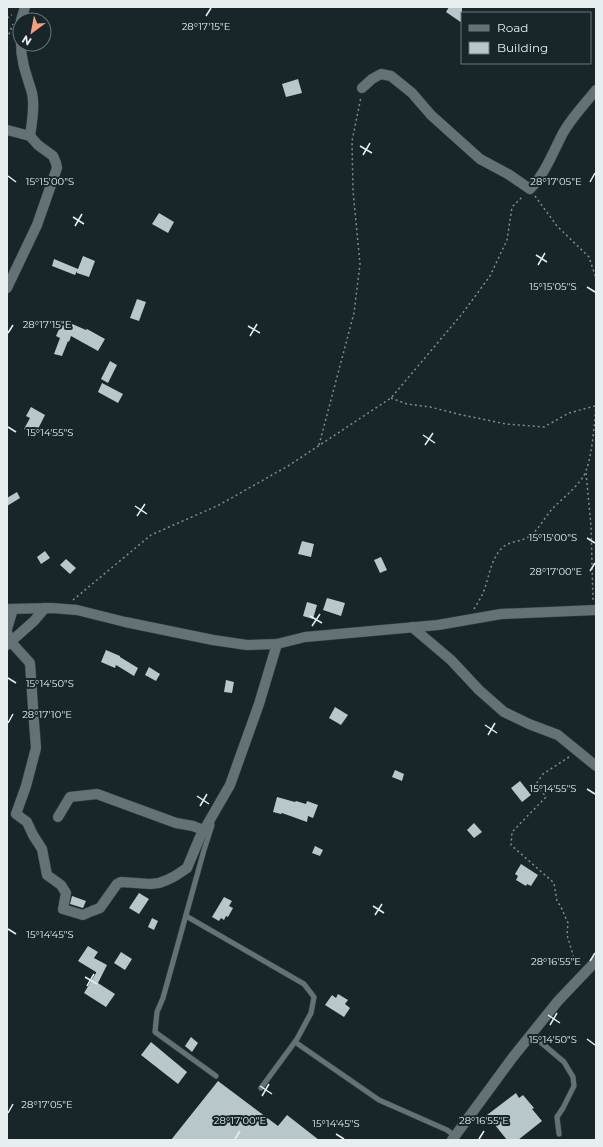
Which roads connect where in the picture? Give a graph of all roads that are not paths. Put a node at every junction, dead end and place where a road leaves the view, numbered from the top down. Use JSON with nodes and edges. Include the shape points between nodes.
{"nodes":[{"id":1,"x":21,"y":52,"type":"edge"},
{"id":2,"x":362,"y":88,"type":"road end"},
{"id":3,"x":596,"y":90,"type":"edge"},
{"id":4,"x":7,"y":130,"type":"edge"},
{"id":5,"x":30,"y":136,"type":"junction"},
{"id":6,"x":7,"y":288,"type":"edge"},
{"id":7,"x":45,"y":608,"type":"junction"},
{"id":8,"x":10,"y":609,"type":"edge"},
{"id":9,"x":595,"y":610,"type":"edge"},
{"id":10,"x":412,"y":627,"type":"junction"},
{"id":11,"x":7,"y":629,"type":"edge"},
{"id":12,"x":7,"y":632,"type":"edge"},
{"id":13,"x":9,"y":643,"type":"edge"},
{"id":14,"x":277,"y":644,"type":"junction"},
{"id":15,"x":596,"y":766,"type":"edge"},
{"id":16,"x":58,"y":817,"type":"dead end"},
{"id":17,"x":211,"y":818,"type":"junction"},
{"id":18,"x":203,"y":830,"type":"junction"},
{"id":19,"x":186,"y":916,"type":"junction"},
{"id":20,"x":596,"y":961,"type":"edge"},
{"id":21,"x":531,"y":1034,"type":"junction"},
{"id":22,"x":295,"y":1042,"type":"junction"},
{"id":23,"x":216,"y":1076,"type":"dead end"},
{"id":24,"x":261,"y":1088,"type":"dead end"},
{"id":25,"x":558,"y":1134,"type":"dead end"},
{"id":26,"x":454,"y":1138,"type":"edge"}],
"edges":[{"from":1,"to":5,"type":"street","via":[[32,93]]},
{"from":2,"to":3,"type":"street","via":[[380,74],[391,76],[480,159],[530,189],[538,181],[564,131]]},
{"from":4,"to":5,"type":"street"},
{"from":5,"to":6,"type":"street","via":[[53,156],[57,168],[37,225]]},
{"from":7,"to":8,"type":"street"},
{"from":7,"to":13,"type":"street"},
{"from":7,"to":14,"type":"street","via":[[77,610],[213,640],[247,645]]},
{"from":8,"to":11,"type":"street"},
{"from":9,"to":10,"type":"street","via":[[501,614]]},
{"from":10,"to":14,"type":"street","via":[[306,637]]},
{"from":10,"to":15,"type":"street","via":[[451,660],[504,712],[558,735]]},
{"from":12,"to":13,"type":"street"},
{"from":13,"to":18,"type":"street","via":[[30,663],[36,748],[16,814],[27,822],[42,849],[47,875],[66,893],[63,909],[83,915],[100,908],[121,882],[150,884],[175,876],[187,868]]},
{"from":14,"to":17,"type":"street","via":[[230,785]]},
{"from":16,"to":18,"type":"street","via":[[70,797],[97,794],[176,823]]},
{"from":17,"to":18,"type":"street"},
{"from":17,"to":19,"type":"lane","via":[[212,826]]},
{"from":19,"to":22,"type":"lane","via":[[304,984],[314,997],[311,1012]]},
{"from":19,"to":23,"type":"lane","via":[[157,1012],[155,1032]]},
{"from":20,"to":21,"type":"street"},
{"from":21,"to":25,"type":"lane","via":[[564,1062],[573,1077],[574,1086],[557,1117]]},
{"from":21,"to":26,"type":"street"},
{"from":22,"to":24,"type":"lane"},
{"from":22,"to":26,"type":"lane","via":[[379,1100],[447,1130]]}]}
